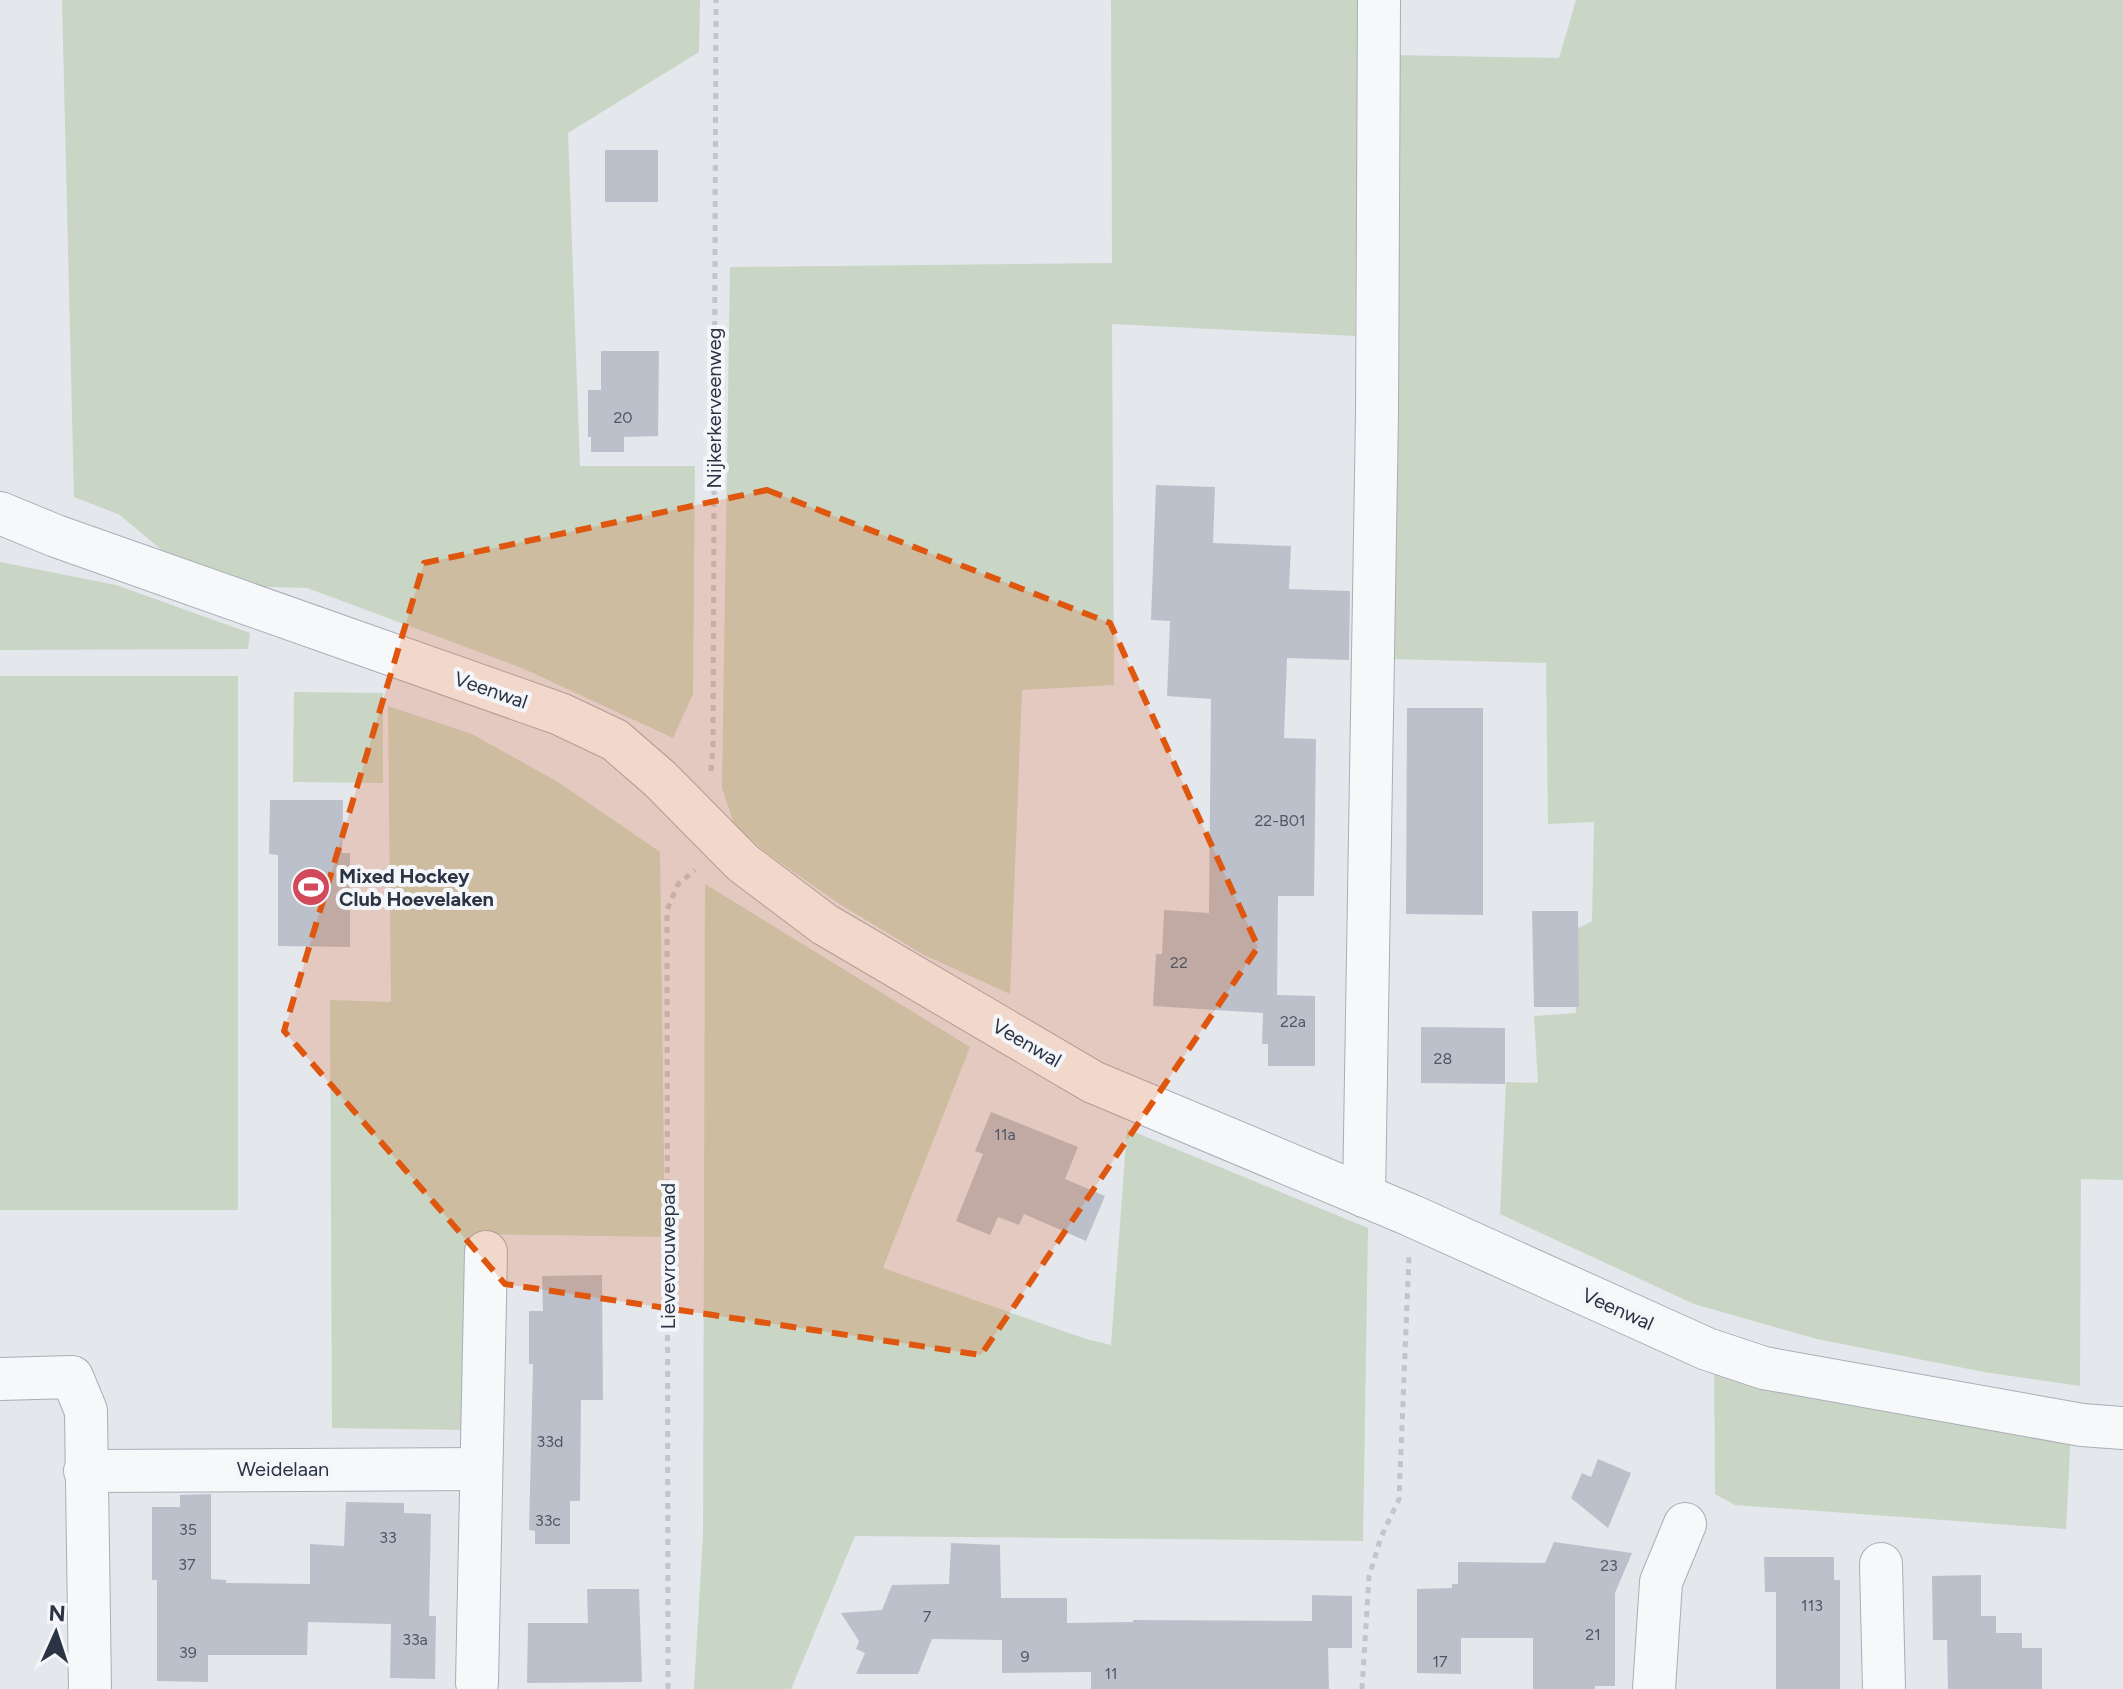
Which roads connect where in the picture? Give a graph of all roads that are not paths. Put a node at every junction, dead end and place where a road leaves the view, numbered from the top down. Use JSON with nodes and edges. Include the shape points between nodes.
{"nodes":[{"id":1,"x":1379,"y":0,"type":"edge"},
{"id":2,"x":0,"y":513,"type":"edge"},
{"id":3,"x":1364,"y":1196,"type":"junction"},
{"id":4,"x":486,"y":1252,"type":"dead end"},
{"id":5,"x":0,"y":1379,"type":"edge"},
{"id":6,"x":2123,"y":1428,"type":"edge"},
{"id":7,"x":481,"y":1469,"type":"junction"},
{"id":8,"x":85,"y":1471,"type":"junction"},
{"id":9,"x":1685,"y":1524,"type":"dead end"},
{"id":10,"x":1881,"y":1564,"type":"dead end"},
{"id":11,"x":477,"y":1683,"type":"dead end"},
{"id":12,"x":90,"y":1689,"type":"edge"},
{"id":13,"x":1654,"y":1689,"type":"edge"},
{"id":14,"x":1884,"y":1689,"type":"edge"}],
"edges":[{"from":1,"to":3,"type":"street"},
{"from":2,"to":3,"type":"street","name":"Veenwal","via":[[560,714],[615,740],[724,846],[824,924],[1093,1082]]},
{"from":3,"to":6,"type":"street","name":"Veenwal","via":[[1707,1349],[1764,1368]]},
{"from":4,"to":7,"type":"street"},
{"from":5,"to":8,"type":"street","via":[[72,1377],[86,1411]]},
{"from":7,"to":8,"type":"street","name":"Weidelaan"},
{"from":7,"to":11,"type":"street"},
{"from":8,"to":12,"type":"street"},
{"from":9,"to":13,"type":"street","via":[[1661,1582]]},
{"from":10,"to":14,"type":"street"}]}
